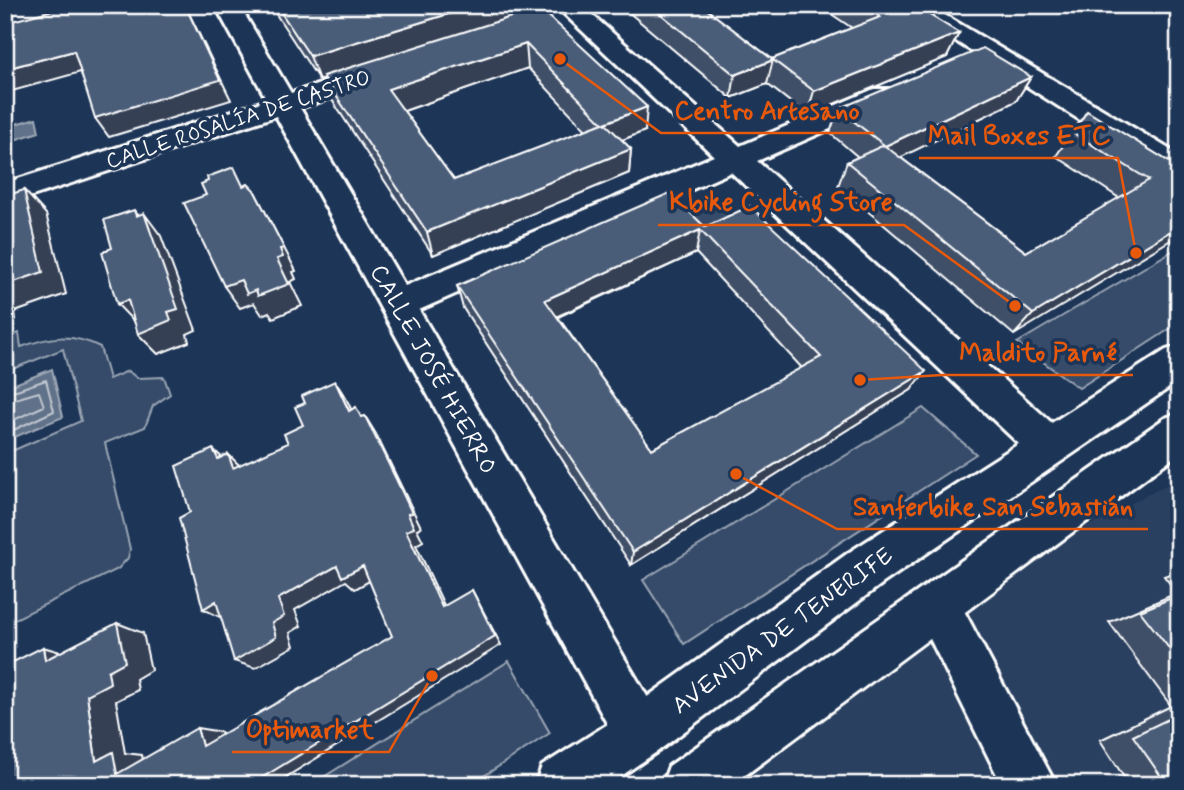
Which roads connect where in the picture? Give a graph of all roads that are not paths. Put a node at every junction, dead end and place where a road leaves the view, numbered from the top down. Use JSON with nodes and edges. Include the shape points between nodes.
{"nodes":[{"id":1,"x":65,"y":5,"type":"edge"},
{"id":2,"x":227,"y":5,"type":"edge"},
{"id":3,"x":911,"y":5,"type":"edge"},
{"id":4,"x":576,"y":7,"type":"edge"},
{"id":5,"x":5,"y":20,"type":"edge"},
{"id":6,"x":541,"y":21,"type":"edge"},
{"id":7,"x":987,"y":52,"type":"junction"},
{"id":8,"x":955,"y":65,"type":"edge"},
{"id":9,"x":398,"y":68,"type":"edge"},
{"id":10,"x":905,"y":86,"type":"edge"},
{"id":11,"x":286,"y":104,"type":"junction"},
{"id":12,"x":733,"y":160,"type":"junction"},
{"id":13,"x":1179,"y":169,"type":"edge"},
{"id":14,"x":5,"y":194,"type":"edge"},
{"id":15,"x":397,"y":304,"type":"junction"},
{"id":16,"x":1179,"y":361,"type":"edge"},
{"id":17,"x":1179,"y":430,"type":"edge"},
{"id":18,"x":1049,"y":446,"type":"junction"},
{"id":19,"x":937,"y":606,"type":"junction"},
{"id":20,"x":640,"y":733,"type":"junction"},
{"id":21,"x":561,"y":785,"type":"edge"},
{"id":22,"x":688,"y":785,"type":"edge"},
{"id":23,"x":1030,"y":785,"type":"edge"}],
"edges":[{"from":1,"to":5,"type":"street"},
{"from":2,"to":11,"type":"street","name":"CALLE JOSÉ HIERRO"},
{"from":3,"to":7,"type":"street"},
{"from":4,"to":6,"type":"street"},
{"from":4,"to":12,"type":"street"},
{"from":7,"to":8,"type":"street"},
{"from":7,"to":13,"type":"street"},
{"from":9,"to":11,"type":"street","name":"CALLE ROSALÍA DE CASTRO"},
{"from":10,"to":12,"type":"street"},
{"from":11,"to":14,"type":"street","name":"CALLE ROSALÍA DE CASTRO"},
{"from":11,"to":15,"type":"street","name":"CALLE JOSÉ HIERRO"},
{"from":12,"to":15,"type":"street"},
{"from":12,"to":18,"type":"street"},
{"from":15,"to":20,"type":"street","name":"CALLE JOSÉ HIERRO"},
{"from":16,"to":18,"type":"street","name":"AVENIDA DE TENERIFE"},
{"from":17,"to":19,"type":"street"},
{"from":18,"to":20,"type":"street","name":"AVENIDA DE TENERIFE","via":[[867,567]]},
{"from":19,"to":22,"type":"street"},
{"from":19,"to":23,"type":"street"},
{"from":20,"to":21,"type":"street","name":"AVENIDA DE TENERIFE"}]}
